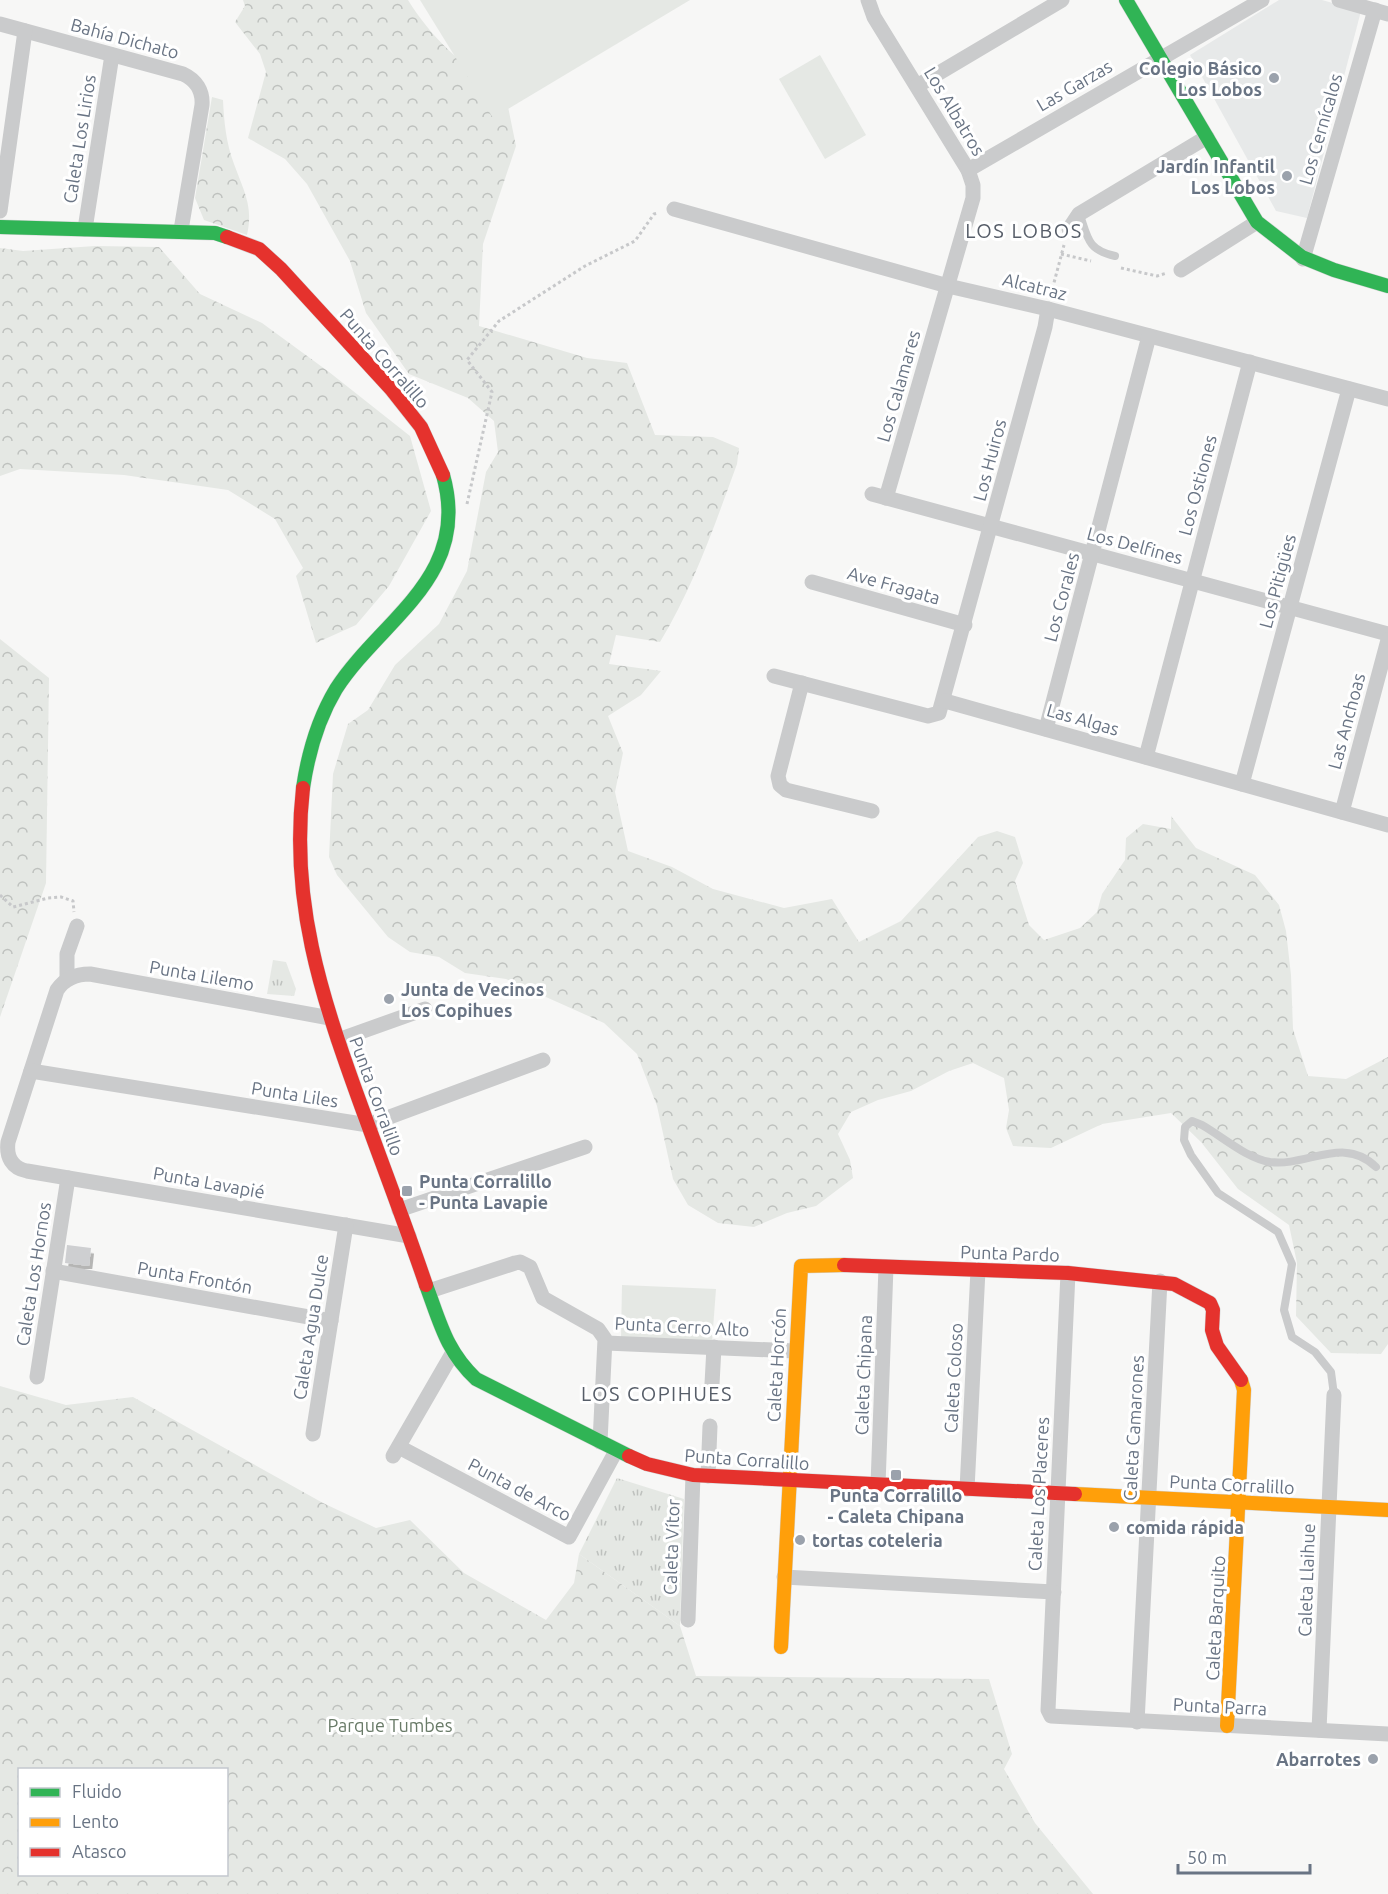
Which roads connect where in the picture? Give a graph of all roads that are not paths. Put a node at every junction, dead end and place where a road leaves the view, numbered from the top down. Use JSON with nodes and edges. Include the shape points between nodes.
{"nodes":[{"id":1,"x":867,"y":0,"type":"edge"},
{"id":2,"x":1062,"y":0,"type":"edge"},
{"id":3,"x":1126,"y":0,"type":"edge"},
{"id":4,"x":1262,"y":0,"type":"edge"},
{"id":5,"x":1339,"y":0,"type":"edge"},
{"id":6,"x":1381,"y":12,"type":"edge"},
{"id":7,"x":0,"y":24,"type":"edge"},
{"id":8,"x":25,"y":31,"type":"junction"},
{"id":9,"x":112,"y":56,"type":"junction"},
{"id":10,"x":1159,"y":58,"type":"junction"},
{"id":11,"x":917,"y":86,"type":"junction"},
{"id":12,"x":1207,"y":137,"type":"junction"},
{"id":13,"x":968,"y":170,"type":"junction"},
{"id":14,"x":674,"y":209,"type":"road end"},
{"id":15,"x":0,"y":211,"type":"edge"},
{"id":16,"x":1079,"y":214,"type":"junction"},
{"id":17,"x":1257,"y":222,"type":"junction"},
{"id":18,"x":0,"y":227,"type":"edge"},
{"id":19,"x":85,"y":229,"type":"junction"},
{"id":20,"x":1069,"y":229,"type":"road end"},
{"id":21,"x":182,"y":230,"type":"junction"},
{"id":22,"x":1115,"y":256,"type":"dead end"},
{"id":23,"x":1303,"y":259,"type":"junction"},
{"id":24,"x":1181,"y":270,"type":"dead end"},
{"id":25,"x":948,"y":286,"type":"junction"},
{"id":26,"x":1388,"y":286,"type":"edge"},
{"id":27,"x":1048,"y":309,"type":"junction"},
{"id":28,"x":1149,"y":336,"type":"junction"},
{"id":29,"x":1250,"y":362,"type":"junction"},
{"id":30,"x":1349,"y":389,"type":"junction"},
{"id":31,"x":1388,"y":399,"type":"edge"},
{"id":32,"x":879,"y":496,"type":"joint"},
{"id":33,"x":991,"y":526,"type":"junction"},
{"id":34,"x":1092,"y":554,"type":"junction"},
{"id":35,"x":1192,"y":581,"type":"junction"},
{"id":36,"x":812,"y":582,"type":"dead end"},
{"id":37,"x":1290,"y":607,"type":"junction"},
{"id":38,"x":965,"y":626,"type":"junction"},
{"id":39,"x":1388,"y":634,"type":"edge"},
{"id":40,"x":1388,"y":640,"type":"edge"},
{"id":41,"x":774,"y":676,"type":"dead end"},
{"id":42,"x":802,"y":683,"type":"junction"},
{"id":43,"x":945,"y":700,"type":"junction"},
{"id":44,"x":1046,"y":729,"type":"junction"},
{"id":45,"x":1146,"y":757,"type":"junction"},
{"id":46,"x":1242,"y":784,"type":"junction"},
{"id":47,"x":872,"y":811,"type":"dead end"},
{"id":48,"x":1342,"y":812,"type":"junction"},
{"id":49,"x":1388,"y":825,"type":"edge"},
{"id":50,"x":77,"y":926,"type":"road end"},
{"id":51,"x":67,"y":979,"type":"junction"},
{"id":52,"x":425,"y":1009,"type":"dead end"},
{"id":53,"x":330,"y":1018,"type":"junction"},
{"id":54,"x":338,"y":1040,"type":"junction"},
{"id":55,"x":543,"y":1060,"type":"dead end"},
{"id":56,"x":31,"y":1071,"type":"junction"},
{"id":57,"x":369,"y":1125,"type":"junction"},
{"id":58,"x":585,"y":1147,"type":"dead end"},
{"id":59,"x":4,"y":1160,"type":"edge"},
{"id":60,"x":1376,"y":1167,"type":"dead end"},
{"id":61,"x":68,"y":1178,"type":"junction"},
{"id":62,"x":399,"y":1210,"type":"junction"},
{"id":63,"x":346,"y":1225,"type":"junction"},
{"id":64,"x":409,"y":1236,"type":"junction"},
{"id":65,"x":801,"y":1266,"type":"joint"},
{"id":66,"x":886,"y":1267,"type":"junction"},
{"id":67,"x":978,"y":1270,"type":"junction"},
{"id":68,"x":53,"y":1271,"type":"junction"},
{"id":69,"x":1068,"y":1273,"type":"junction"},
{"id":70,"x":1160,"y":1281,"type":"junction"},
{"id":71,"x":429,"y":1291,"type":"junction"},
{"id":72,"x":1212,"y":1306,"type":"joint"},
{"id":73,"x":331,"y":1322,"type":"junction"},
{"id":74,"x":606,"y":1343,"type":"junction"},
{"id":75,"x":714,"y":1347,"type":"junction"},
{"id":76,"x":795,"y":1351,"type":"junction"},
{"id":77,"x":452,"y":1353,"type":"junction"},
{"id":78,"x":37,"y":1377,"type":"dead end"},
{"id":79,"x":712,"y":1384,"type":"dead end"},
{"id":80,"x":1334,"y":1395,"type":"joint"},
{"id":81,"x":710,"y":1426,"type":"dead end"},
{"id":82,"x":313,"y":1434,"type":"dead end"},
{"id":83,"x":600,"y":1442,"type":"junction"},
{"id":84,"x":616,"y":1451,"type":"junction"},
{"id":85,"x":693,"y":1475,"type":"junction"},
{"id":86,"x":708,"y":1476,"type":"junction"},
{"id":87,"x":789,"y":1480,"type":"junction"},
{"id":88,"x":878,"y":1485,"type":"junction"},
{"id":89,"x":967,"y":1489,"type":"junction"},
{"id":90,"x":1058,"y":1494,"type":"junction"},
{"id":91,"x":1149,"y":1498,"type":"junction"},
{"id":92,"x":1239,"y":1503,"type":"junction"},
{"id":93,"x":1329,"y":1507,"type":"junction"},
{"id":94,"x":1388,"y":1510,"type":"edge"},
{"id":95,"x":784,"y":1577,"type":"junction"},
{"id":96,"x":1054,"y":1592,"type":"junction"},
{"id":97,"x":688,"y":1620,"type":"dead end"},
{"id":98,"x":781,"y":1647,"type":"dead end"},
{"id":99,"x":1051,"y":1716,"type":"joint"},
{"id":100,"x":1137,"y":1722,"type":"junction"},
{"id":101,"x":1227,"y":1726,"type":"junction"},
{"id":102,"x":1319,"y":1730,"type":"junction"},
{"id":103,"x":1388,"y":1734,"type":"edge"}],
"edges":[{"from":1,"to":11,"type":"street","name":"Los Albatros"},
{"from":2,"to":11,"type":"street"},
{"from":3,"to":10,"type":"street"},
{"from":4,"to":10,"type":"street","name":"Las Garzas"},
{"from":5,"to":6,"type":"street"},
{"from":6,"to":23,"type":"street","name":"Los Cernícalos"},
{"from":7,"to":8,"type":"street","name":"Bahía Dichato"},
{"from":8,"to":9,"type":"street","name":"Bahía Dichato"},
{"from":8,"to":15,"type":"street"},
{"from":9,"to":19,"type":"street","name":"Caleta Los Lirios"},
{"from":9,"to":21,"type":"street","name":"Bahía Dichato","via":[[183,74],[201,92]]},
{"from":10,"to":12,"type":"street"},
{"from":10,"to":13,"type":"street","name":"Las Garzas"},
{"from":11,"to":13,"type":"street","name":"Los Albatros"},
{"from":12,"to":16,"type":"street"},
{"from":12,"to":17,"type":"street"},
{"from":13,"to":25,"type":"street","name":"Los Albatros","via":[[973,198]]},
{"from":14,"to":25,"type":"street","name":"Alcatraz"},
{"from":16,"to":20,"type":"street"},
{"from":16,"to":22,"type":"lane","via":[[1088,241],[1096,251]]},
{"from":17,"to":23,"type":"street"},
{"from":17,"to":24,"type":"street"},
{"from":18,"to":19,"type":"street","name":"Punta Corralillo"},
{"from":19,"to":21,"type":"street","name":"Punta Corralillo"},
{"from":21,"to":53,"type":"street","name":"Punta Corralillo","via":[[231,236],[271,258],[404,403],[426,435],[441,468],[448,499],[447,530],[435,566],[416,598],[358,660],[336,690],[309,753],[302,793],[299,883],[308,944]]},
{"from":23,"to":26,"type":"street"},
{"from":25,"to":27,"type":"street","name":"Alcatraz"},
{"from":25,"to":32,"type":"street","name":"Los Calamares"},
{"from":27,"to":28,"type":"street","name":"Alcatraz"},
{"from":27,"to":33,"type":"street","name":"Los Huiros"},
{"from":28,"to":29,"type":"street","name":"Alcatraz"},
{"from":28,"to":34,"type":"street","name":"Los Corales"},
{"from":29,"to":30,"type":"street","name":"Alcatraz"},
{"from":29,"to":35,"type":"street","name":"Los Ostiones"},
{"from":30,"to":31,"type":"street","name":"Alcatraz"},
{"from":30,"to":37,"type":"street","name":"Los Pitigües"},
{"from":32,"to":33,"type":"street","name":"Los Delfines"},
{"from":33,"to":34,"type":"street","name":"Los Delfines"},
{"from":33,"to":38,"type":"street","name":"Los Huiros"},
{"from":34,"to":35,"type":"street","name":"Los Delfines"},
{"from":34,"to":44,"type":"street","name":"Los Corales"},
{"from":35,"to":37,"type":"street","name":"Los Delfines"},
{"from":35,"to":45,"type":"street","name":"Los Ostiones"},
{"from":36,"to":38,"type":"street","name":"Ave Fragata"},
{"from":37,"to":39,"type":"street","name":"Los Delfines"},
{"from":37,"to":46,"type":"street","name":"Los Pitigües"},
{"from":38,"to":43,"type":"street","name":"Los Huiros"},
{"from":40,"to":48,"type":"street","name":"Las Anchoas"},
{"from":41,"to":42,"type":"street"},
{"from":42,"to":43,"type":"street","via":[[928,716],[939,713]]},
{"from":42,"to":47,"type":"street","via":[[778,776],[780,785],[786,790]]},
{"from":43,"to":44,"type":"street","name":"Las Algas"},
{"from":44,"to":45,"type":"street","name":"Las Algas"},
{"from":45,"to":46,"type":"street","name":"Las Algas"},
{"from":46,"to":48,"type":"street","name":"Las Algas"},
{"from":48,"to":49,"type":"street","name":"Las Algas"},
{"from":50,"to":51,"type":"street","via":[[67,954]]},
{"from":51,"to":53,"type":"street","name":"Punta Lilemo","via":[[90,974]]},
{"from":51,"to":56,"type":"street","via":[[57,990]]},
{"from":52,"to":54,"type":"street"},
{"from":53,"to":54,"type":"street","name":"Punta Corralillo"},
{"from":54,"to":57,"type":"street","name":"Punta Corralillo"},
{"from":55,"to":57,"type":"street","name":"Punta Liles"},
{"from":56,"to":57,"type":"street","name":"Punta Liles"},
{"from":56,"to":59,"type":"street"},
{"from":57,"to":62,"type":"street","name":"Punta Corralillo"},
{"from":58,"to":62,"type":"street"},
{"from":59,"to":61,"type":"street","name":"Punta Lavapié","via":[[22,1170]]},
{"from":60,"to":80,"type":"lane","via":[[1354,1153],[1331,1152],[1283,1162],[1258,1160],[1202,1125],[1192,1121],[1185,1127],[1184,1140],[1191,1155],[1218,1193],[1278,1232],[1292,1264],[1284,1310],[1292,1337],[1315,1352],[1330,1372]]},
{"from":61,"to":63,"type":"street","name":"Punta Lavapié"},
{"from":61,"to":68,"type":"street","name":"Caleta Los Hornos"},
{"from":62,"to":64,"type":"street","name":"Punta Corralillo"},
{"from":63,"to":64,"type":"street","name":"Punta Lavapié"},
{"from":63,"to":73,"type":"street","name":"Caleta Agua Dulce"},
{"from":64,"to":71,"type":"street","name":"Punta Corralillo"},
{"from":65,"to":66,"type":"street","name":"Punta Pardo"},
{"from":65,"to":76,"type":"street","name":"Caleta Horcón"},
{"from":66,"to":67,"type":"street","name":"Punta Pardo"},
{"from":66,"to":88,"type":"street","name":"Caleta Chipana"},
{"from":67,"to":69,"type":"street","name":"Punta Pardo"},
{"from":67,"to":89,"type":"street","name":"Caleta Coloso"},
{"from":68,"to":73,"type":"street","name":"Punta Frontón"},
{"from":68,"to":78,"type":"street","name":"Caleta Los Hornos"},
{"from":69,"to":70,"type":"street","name":"Punta Pardo"},
{"from":69,"to":90,"type":"street","name":"Caleta Los Placeres"},
{"from":70,"to":72,"type":"street","name":"Punta Pardo","via":[[1186,1289]]},
{"from":70,"to":91,"type":"street","name":"Caleta Camarones"},
{"from":71,"to":74,"type":"street","name":"Punta Cerro Alto","via":[[520,1262],[530,1267],[543,1298],[598,1329]]},
{"from":71,"to":77,"type":"street","name":"Punta Corralillo"},
{"from":72,"to":92,"type":"street","name":"Caleta Barquito","via":[[1217,1346],[1241,1379],[1244,1390]]},
{"from":73,"to":82,"type":"street","name":"Caleta Agua Dulce"},
{"from":74,"to":75,"type":"street","name":"Punta Cerro Alto"},
{"from":74,"to":83,"type":"street"},
{"from":75,"to":76,"type":"street","name":"Punta Cerro Alto"},
{"from":75,"to":79,"type":"street"},
{"from":76,"to":87,"type":"street","name":"Caleta Horcón"},
{"from":77,"to":83,"type":"street","name":"Punta Corralillo","via":[[476,1379]]},
{"from":77,"to":84,"type":"street","name":"Punta de Arco","via":[[396,1451],[569,1537]]},
{"from":80,"to":93,"type":"street","name":"Caleta Llaihue"},
{"from":81,"to":86,"type":"street"},
{"from":83,"to":84,"type":"street","name":"Punta Corralillo"},
{"from":84,"to":85,"type":"street","name":"Punta Corralillo","via":[[647,1464]]},
{"from":85,"to":86,"type":"street","name":"Punta Corralillo"},
{"from":85,"to":97,"type":"street","name":"Caleta Vítor"},
{"from":86,"to":87,"type":"street","name":"Punta Corralillo"},
{"from":87,"to":88,"type":"street","name":"Punta Corralillo"},
{"from":87,"to":95,"type":"street","name":"Caleta Horcón"},
{"from":88,"to":89,"type":"street","name":"Punta Corralillo"},
{"from":89,"to":90,"type":"street","name":"Punta Corralillo"},
{"from":90,"to":91,"type":"street","name":"Punta Corralillo"},
{"from":90,"to":96,"type":"street","name":"Caleta Los Placeres"},
{"from":91,"to":92,"type":"street","name":"Punta Corralillo"},
{"from":91,"to":100,"type":"street","name":"Caleta Camarones"},
{"from":92,"to":93,"type":"street","name":"Punta Corralillo"},
{"from":92,"to":101,"type":"street","name":"Caleta Barquito"},
{"from":93,"to":94,"type":"street","name":"Punta Corralillo"},
{"from":93,"to":102,"type":"street","name":"Caleta Llaihue"},
{"from":95,"to":96,"type":"street"},
{"from":95,"to":98,"type":"street","name":"Caleta Horcón"},
{"from":96,"to":99,"type":"street","name":"Caleta Los Placeres","via":[[1048,1710]]},
{"from":99,"to":100,"type":"street","name":"Punta Parra"},
{"from":100,"to":101,"type":"street","name":"Punta Parra"},
{"from":101,"to":102,"type":"street","name":"Punta Parra"},
{"from":102,"to":103,"type":"street","name":"Punta Parra"}]}
